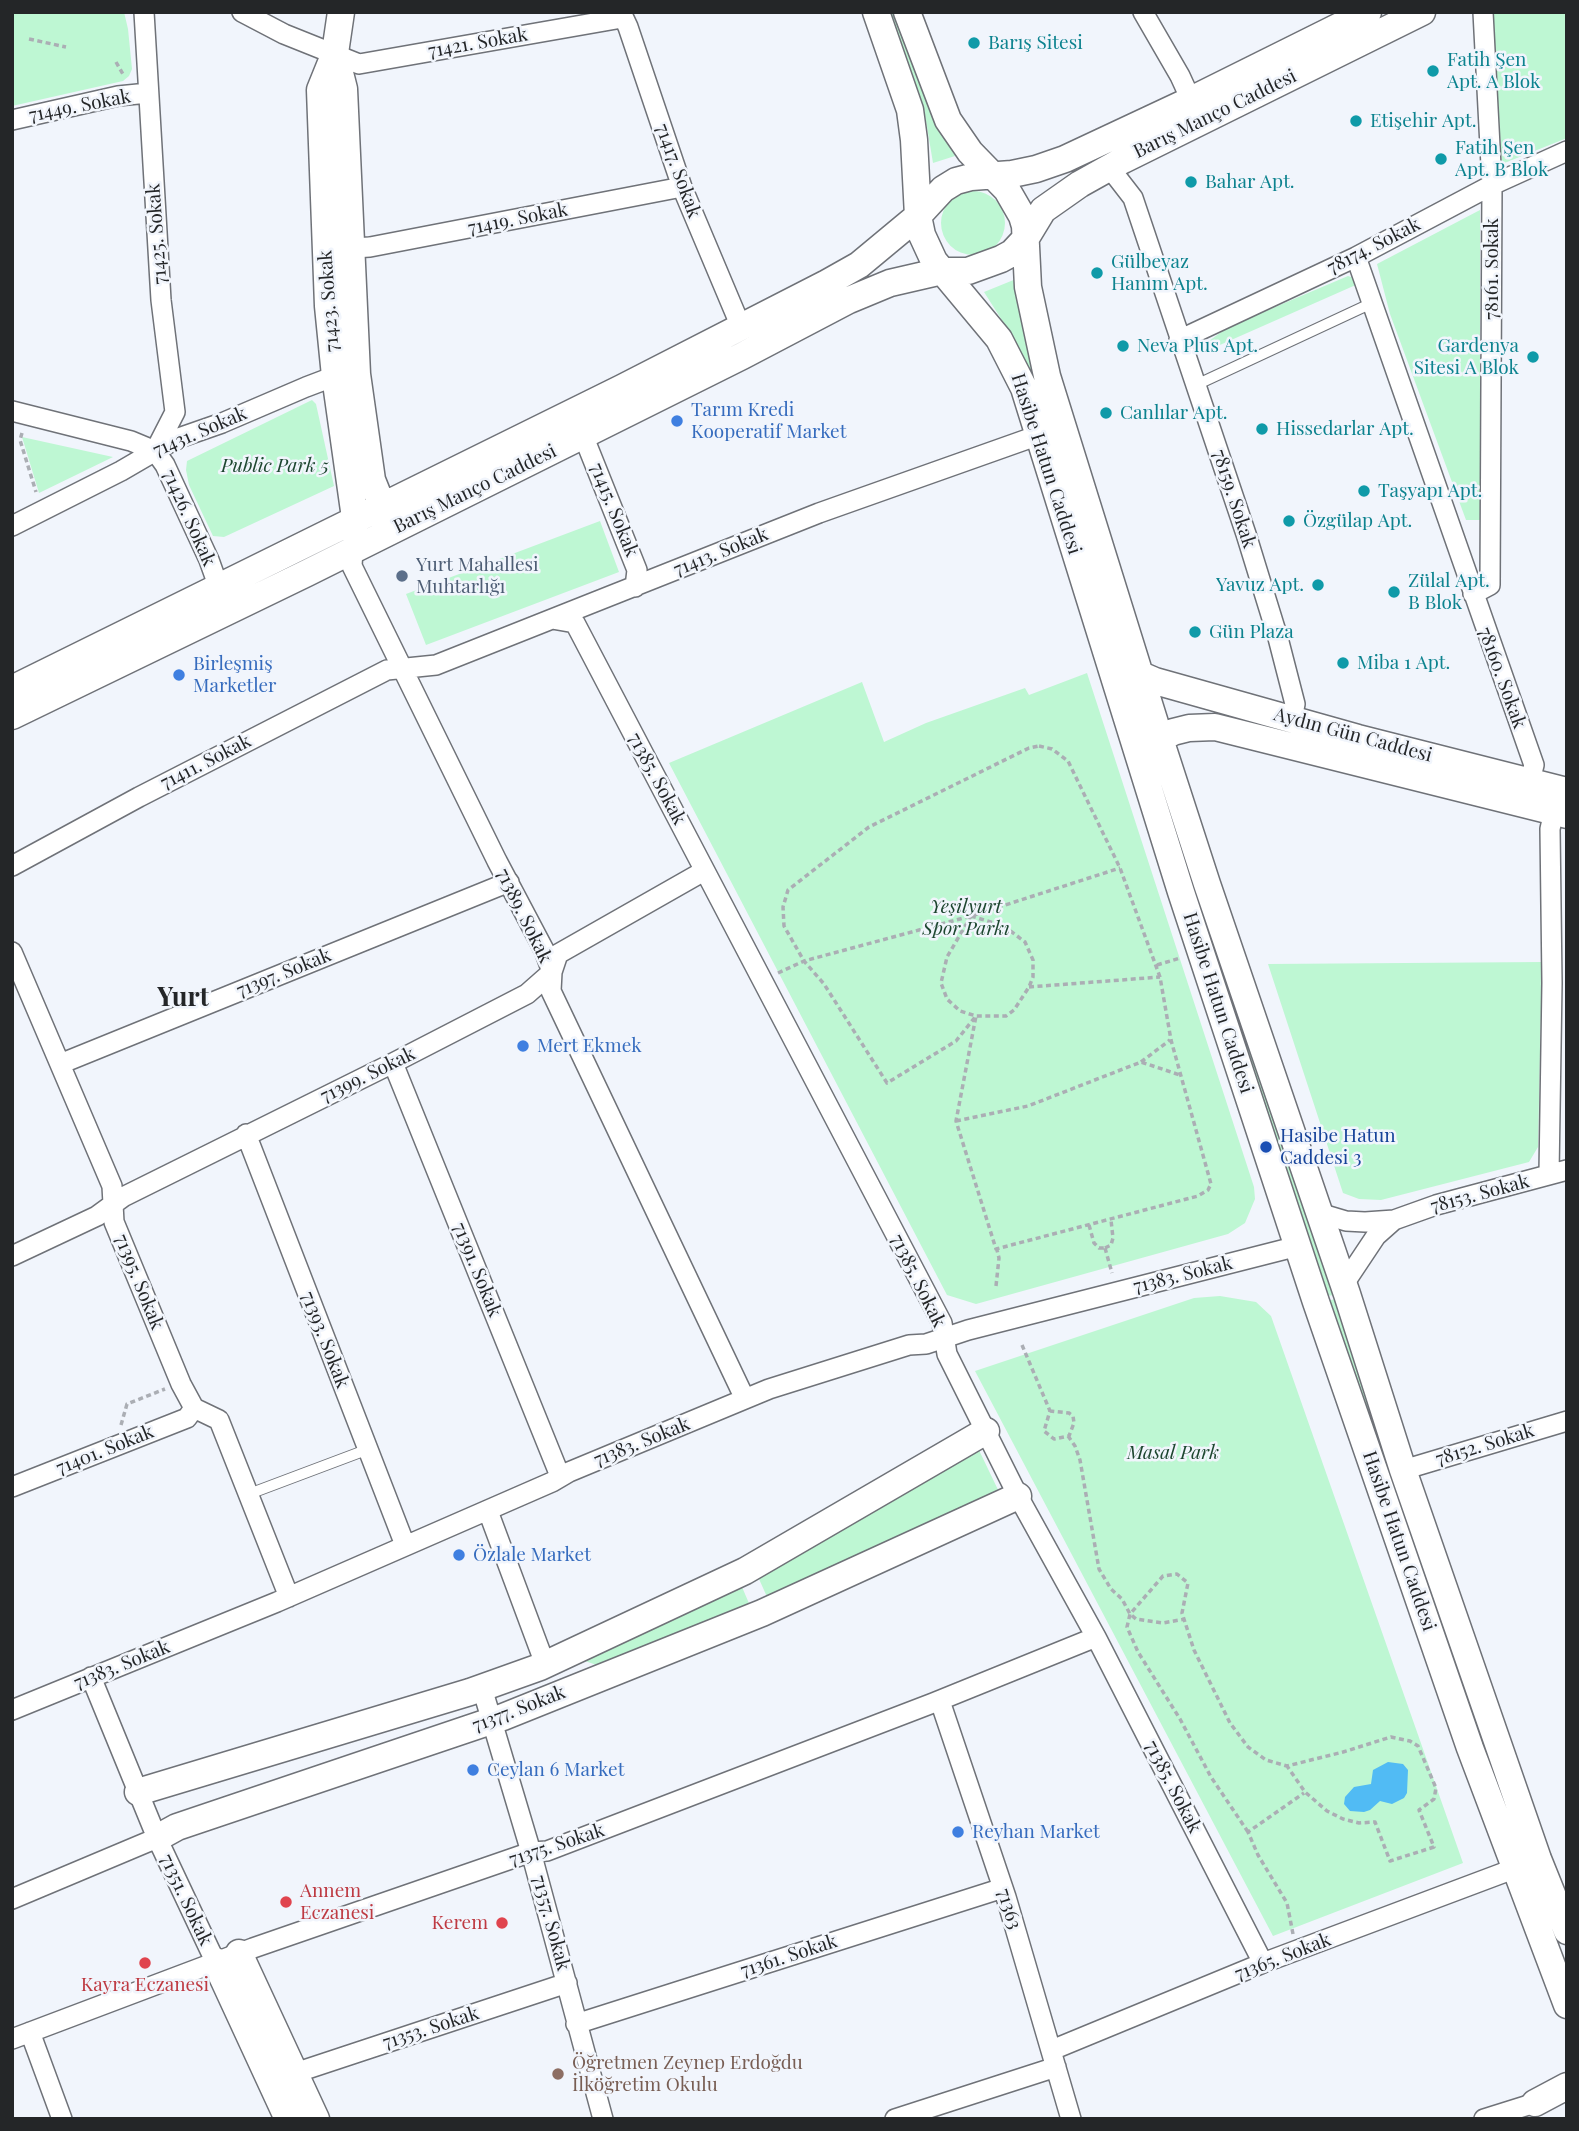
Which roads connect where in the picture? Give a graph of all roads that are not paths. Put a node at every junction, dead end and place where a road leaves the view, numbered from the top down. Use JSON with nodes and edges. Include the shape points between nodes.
{"nodes":[{"id":1,"x":144,"y":12,"type":"edge"},
{"id":2,"x":242,"y":12,"type":"edge"},
{"id":3,"x":341,"y":12,"type":"edge"},
{"id":4,"x":876,"y":12,"type":"edge"},
{"id":5,"x":907,"y":12,"type":"edge"},
{"id":6,"x":1143,"y":12,"type":"edge"},
{"id":7,"x":1368,"y":12,"type":"edge"},
{"id":8,"x":1422,"y":12,"type":"edge"},
{"id":9,"x":1483,"y":12,"type":"edge"},
{"id":10,"x":621,"y":15,"type":"edge"},
{"id":11,"x":335,"y":53,"type":"junction"},
{"id":12,"x":148,"y":93,"type":"junction"},
{"id":13,"x":1191,"y":100,"type":"junction"},
{"id":14,"x":12,"y":120,"type":"edge"},
{"id":15,"x":1567,"y":151,"type":"edge"},
{"id":16,"x":1109,"y":167,"type":"junction"},
{"id":17,"x":993,"y":176,"type":"junction"},
{"id":18,"x":1492,"y":185,"type":"junction"},
{"id":19,"x":682,"y":187,"type":"junction"},
{"id":20,"x":918,"y":216,"type":"junction"},
{"id":21,"x":1026,"y":238,"type":"junction"},
{"id":22,"x":352,"y":248,"type":"junction"},
{"id":23,"x":1356,"y":257,"type":"junction"},
{"id":24,"x":942,"y":271,"type":"junction"},
{"id":25,"x":1372,"y":303,"type":"junction"},
{"id":26,"x":741,"y":327,"type":"junction"},
{"id":27,"x":1180,"y":340,"type":"junction"},
{"id":28,"x":346,"y":375,"type":"junction"},
{"id":29,"x":1196,"y":385,"type":"junction"},
{"id":30,"x":12,"y":411,"type":"edge"},
{"id":31,"x":583,"y":435,"type":"junction"},
{"id":32,"x":1039,"y":435,"type":"junction"},
{"id":33,"x":155,"y":451,"type":"junction"},
{"id":34,"x":373,"y":520,"type":"junction"},
{"id":35,"x":12,"y":527,"type":"edge"},
{"id":36,"x":353,"y":549,"type":"junction"},
{"id":37,"x":635,"y":587,"type":"junction"},
{"id":38,"x":219,"y":588,"type":"junction"},
{"id":39,"x":1473,"y":594,"type":"junction"},
{"id":40,"x":552,"y":619,"type":"junction"},
{"id":41,"x":404,"y":668,"type":"junction"},
{"id":42,"x":1141,"y":675,"type":"junction"},
{"id":43,"x":12,"y":689,"type":"edge"},
{"id":44,"x":12,"y":716,"type":"edge"},
{"id":45,"x":1292,"y":719,"type":"junction"},
{"id":46,"x":1160,"y":739,"type":"junction"},
{"id":47,"x":1530,"y":782,"type":"junction"},
{"id":48,"x":1563,"y":806,"type":"edge"},
{"id":49,"x":12,"y":866,"type":"edge"},
{"id":50,"x":704,"y":871,"type":"junction"},
{"id":51,"x":509,"y":883,"type":"junction"},
{"id":52,"x":12,"y":952,"type":"edge"},
{"id":53,"x":552,"y":972,"type":"junction"},
{"id":54,"x":393,"y":1063,"type":"junction"},
{"id":55,"x":60,"y":1064,"type":"junction"},
{"id":56,"x":246,"y":1134,"type":"junction"},
{"id":57,"x":1558,"y":1172,"type":"edge"},
{"id":58,"x":113,"y":1205,"type":"junction"},
{"id":59,"x":1319,"y":1213,"type":"junction"},
{"id":60,"x":1394,"y":1220,"type":"junction"},
{"id":61,"x":1298,"y":1246,"type":"junction"},
{"id":62,"x":14,"y":1251,"type":"edge"},
{"id":63,"x":1344,"y":1284,"type":"junction"},
{"id":64,"x":945,"y":1338,"type":"junction"},
{"id":65,"x":745,"y":1399,"type":"junction"},
{"id":66,"x":194,"y":1408,"type":"junction"},
{"id":67,"x":1567,"y":1421,"type":"edge"},
{"id":68,"x":986,"y":1431,"type":"junction"},
{"id":69,"x":366,"y":1450,"type":"junction"},
{"id":70,"x":1403,"y":1470,"type":"junction"},
{"id":71,"x":560,"y":1476,"type":"junction"},
{"id":72,"x":12,"y":1487,"type":"edge"},
{"id":73,"x":248,"y":1494,"type":"junction"},
{"id":74,"x":1018,"y":1496,"type":"junction"},
{"id":75,"x":488,"y":1511,"type":"junction"},
{"id":76,"x":405,"y":1545,"type":"junction"},
{"id":77,"x":745,"y":1571,"type":"junction"},
{"id":78,"x":289,"y":1597,"type":"junction"},
{"id":79,"x":762,"y":1613,"type":"junction"},
{"id":80,"x":1096,"y":1637,"type":"junction"},
{"id":81,"x":540,"y":1667,"type":"junction"},
{"id":82,"x":91,"y":1677,"type":"junction"},
{"id":83,"x":482,"y":1688,"type":"junction"},
{"id":84,"x":940,"y":1701,"type":"junction"},
{"id":85,"x":12,"y":1710,"type":"edge"},
{"id":86,"x":493,"y":1721,"type":"junction"},
{"id":87,"x":138,"y":1792,"type":"junction"},
{"id":88,"x":157,"y":1838,"type":"junction"},
{"id":89,"x":531,"y":1852,"type":"junction"},
{"id":90,"x":1516,"y":1867,"type":"junction"},
{"id":91,"x":1003,"y":1888,"type":"junction"},
{"id":92,"x":12,"y":1899,"type":"edge"},
{"id":93,"x":1567,"y":1931,"type":"edge"},
{"id":94,"x":227,"y":1957,"type":"junction"},
{"id":95,"x":1264,"y":1964,"type":"junction"},
{"id":96,"x":567,"y":1983,"type":"junction"},
{"id":97,"x":1567,"y":2005,"type":"edge"},
{"id":98,"x":576,"y":2024,"type":"junction"},
{"id":99,"x":21,"y":2035,"type":"edge"},
{"id":100,"x":1054,"y":2058,"type":"junction"},
{"id":101,"x":295,"y":2073,"type":"junction"},
{"id":102,"x":1567,"y":2086,"type":"edge"},
{"id":103,"x":1535,"y":2103,"type":"junction"},
{"id":104,"x":1567,"y":2103,"type":"edge"},
{"id":105,"x":62,"y":2119,"type":"edge"},
{"id":106,"x":288,"y":2119,"type":"edge"},
{"id":107,"x":316,"y":2119,"type":"edge"},
{"id":108,"x":603,"y":2119,"type":"edge"},
{"id":109,"x":895,"y":2119,"type":"edge"},
{"id":110,"x":1071,"y":2119,"type":"edge"},
{"id":111,"x":1484,"y":2119,"type":"edge"}],
"edges":[{"from":1,"to":12,"type":"street","name":"71425. Sokak"},
{"from":2,"to":11,"type":"street","name":"71421. Sokak"},
{"from":3,"to":11,"type":"main road","name":"71423. Sokak"},
{"from":4,"to":20,"type":"main road","name":"Hasibe Hatun Caddesi","via":[[911,110]]},
{"from":5,"to":17,"type":"main road","name":"Hasibe Hatun Caddesi","via":[[948,120]]},
{"from":6,"to":13,"type":"street"},
{"from":7,"to":13,"type":"main road","name":"Barış Manço Caddesi"},
{"from":8,"to":16,"type":"main road","name":"Barış Manço Caddesi"},
{"from":9,"to":18,"type":"street"},
{"from":10,"to":11,"type":"street","name":"71421. Sokak","via":[[359,64]]},
{"from":10,"to":19,"type":"street","name":"71417. Sokak"},
{"from":11,"to":22,"type":"main road","name":"71423. Sokak","via":[[344,89]]},
{"from":11,"to":28,"type":"main road","name":"71423. Sokak","via":[[320,90],[328,306]]},
{"from":12,"to":14,"type":"street","name":"71449. Sokak"},
{"from":12,"to":33,"type":"street","name":"71425. Sokak","via":[[161,300],[175,412]]},
{"from":13,"to":17,"type":"main road","name":"Barış Manço Caddesi","via":[[1065,159]]},
{"from":15,"to":18,"type":"street","name":"78174. Sokak"},
{"from":16,"to":21,"type":"main road","name":"Barış Manço Caddesi","via":[[1043,210]]},
{"from":16,"to":27,"type":"street","name":"78159. Sokak","via":[[1133,198]]},
{"from":17,"to":20,"type":"main road","via":[[956,181]]},
{"from":17,"to":21,"type":"main road","name":"Hasibe Hatun Caddesi","via":[[1015,202]]},
{"from":18,"to":23,"type":"street","name":"78174. Sokak"},
{"from":18,"to":39,"type":"street","name":"78161. Sokak","via":[[1490,586]]},
{"from":19,"to":22,"type":"street","name":"71419. Sokak"},
{"from":19,"to":26,"type":"street","name":"71417. Sokak"},
{"from":20,"to":24,"type":"main road","name":"Hasibe Hatun Caddesi","via":[[927,248]]},
{"from":20,"to":26,"type":"main road","name":"Barış Manço Caddesi","via":[[859,265]]},
{"from":21,"to":24,"type":"main road","via":[[1012,253],[988,265]]},
{"from":21,"to":42,"type":"main road","name":"Hasibe Hatun Caddesi","via":[[1028,287],[1047,376]]},
{"from":22,"to":28,"type":"main road","name":"71423. Sokak"},
{"from":23,"to":25,"type":"street","name":"78160. Sokak"},
{"from":23,"to":27,"type":"street","name":"78174. Sokak"},
{"from":24,"to":31,"type":"main road","name":"Barış Manço Caddesi","via":[[890,283],[849,300]]},
{"from":24,"to":32,"type":"main road","name":"Hasibe Hatun Caddesi","via":[[999,339],[1024,388]]},
{"from":25,"to":29,"type":"lane"},
{"from":25,"to":39,"type":"street","name":"78160. Sokak"},
{"from":26,"to":34,"type":"main road","name":"Barış Manço Caddesi"},
{"from":27,"to":29,"type":"street","name":"78159. Sokak"},
{"from":28,"to":33,"type":"street","name":"71431. Sokak"},
{"from":28,"to":34,"type":"main road","name":"71423. Sokak","via":[[372,480]]},
{"from":29,"to":45,"type":"street","name":"78159. Sokak","via":[[1278,638],[1295,704]]},
{"from":30,"to":33,"type":"street"},
{"from":31,"to":34,"type":"main road","name":"Barış Manço Caddesi"},
{"from":31,"to":37,"type":"street","name":"71415. Sokak","via":[[638,570]]},
{"from":32,"to":37,"type":"street","name":"71413. Sokak","via":[[819,513]]},
{"from":32,"to":61,"type":"main road","name":"Hasibe Hatun Caddesi","via":[[1181,892]]},
{"from":33,"to":35,"type":"street","name":"71431. Sokak"},
{"from":33,"to":38,"type":"street","name":"71426. Sokak"},
{"from":34,"to":36,"type":"main road"},
{"from":34,"to":38,"type":"main road","name":"Barış Manço Caddesi"},
{"from":36,"to":41,"type":"street","name":"71389. Sokak","via":[[352,566]]},
{"from":36,"to":44,"type":"main road"},
{"from":37,"to":40,"type":"street","name":"71413. Sokak"},
{"from":38,"to":43,"type":"main road","name":"Barış Manço Caddesi"},
{"from":39,"to":47,"type":"street","name":"78160. Sokak","via":[[1534,765]]},
{"from":40,"to":41,"type":"street","name":"71413. Sokak","via":[[436,665]]},
{"from":40,"to":50,"type":"street","name":"71385. Sokak","via":[[575,623]]},
{"from":41,"to":49,"type":"street","name":"71411. Sokak","via":[[387,670]]},
{"from":41,"to":51,"type":"street","name":"71389. Sokak"},
{"from":42,"to":45,"type":"main road","name":"Aydın Gün Caddesi"},
{"from":42,"to":46,"type":"main road","name":"Hasibe Hatun Caddesi"},
{"from":45,"to":47,"type":"main road","name":"Aydın Gün Caddesi"},
{"from":46,"to":48,"type":"main road","name":"Aydın Gün Caddesi","via":[[1173,732],[1215,727]]},
{"from":46,"to":59,"type":"main road","name":"Hasibe Hatun Caddesi"},
{"from":47,"to":48,"type":"main road","name":"Aydın Gün Caddesi"},
{"from":48,"to":57,"type":"street","via":[[1550,828]]},
{"from":50,"to":53,"type":"street","name":"71399. Sokak","via":[[558,954]]},
{"from":50,"to":64,"type":"street","name":"71385. Sokak","via":[[936,1311]]},
{"from":51,"to":53,"type":"street","name":"71389. Sokak"},
{"from":51,"to":55,"type":"street","name":"71397. Sokak"},
{"from":52,"to":55,"type":"street","name":"71395. Sokak"},
{"from":53,"to":54,"type":"street","name":"71399. Sokak","via":[[527,994]]},
{"from":53,"to":65,"type":"street","name":"71389. Sokak","via":[[551,991]]},
{"from":54,"to":56,"type":"street","name":"71399. Sokak"},
{"from":54,"to":71,"type":"street","name":"71391. Sokak"},
{"from":55,"to":58,"type":"street","name":"71395. Sokak","via":[[112,1186]]},
{"from":56,"to":58,"type":"street","name":"71399. Sokak"},
{"from":56,"to":69,"type":"street","name":"71393. Sokak"},
{"from":57,"to":60,"type":"street","name":"78153. Sokak"},
{"from":58,"to":62,"type":"street","name":"71399. Sokak"},
{"from":58,"to":66,"type":"street","name":"71395. Sokak","via":[[114,1222]]},
{"from":59,"to":60,"type":"street","name":"78153. Sokak","via":[[1365,1222]]},
{"from":59,"to":63,"type":"main road","name":"Hasibe Hatun Caddesi"},
{"from":60,"to":63,"type":"street","name":"78153. Sokak","via":[[1376,1236]]},
{"from":61,"to":64,"type":"street","name":"71383. Sokak"},
{"from":61,"to":90,"type":"main road","name":"Hasibe Hatun Caddesi","via":[[1470,1748]]},
{"from":63,"to":70,"type":"main road","name":"Hasibe Hatun Caddesi"},
{"from":64,"to":65,"type":"street","name":"71383. Sokak"},
{"from":64,"to":68,"type":"street","name":"71385. Sokak","via":[[947,1353]]},
{"from":65,"to":71,"type":"street","name":"71383. Sokak"},
{"from":66,"to":72,"type":"street","name":"71401. Sokak","via":[[187,1418]]},
{"from":66,"to":73,"type":"street","name":"71395. Sokak","via":[[219,1420]]},
{"from":67,"to":70,"type":"street","name":"78152. Sokak"},
{"from":68,"to":74,"type":"street","name":"71385. Sokak"},
{"from":68,"to":77,"type":"main road","name":"71377. Sokak"},
{"from":69,"to":73,"type":"lane"},
{"from":69,"to":76,"type":"street","name":"71393. Sokak"},
{"from":70,"to":93,"type":"main road","name":"Hasibe Hatun Caddesi"},
{"from":71,"to":75,"type":"street","name":"71383. Sokak"},
{"from":73,"to":78,"type":"street","name":"71395. Sokak"},
{"from":74,"to":79,"type":"main road","name":"71377. Sokak"},
{"from":74,"to":80,"type":"street","name":"71385. Sokak"},
{"from":75,"to":76,"type":"street","name":"71383. Sokak"},
{"from":75,"to":81,"type":"street","via":[[542,1656]]},
{"from":76,"to":78,"type":"street","name":"71383. Sokak"},
{"from":77,"to":79,"type":"main road"},
{"from":77,"to":81,"type":"main road","name":"71377. Sokak"},
{"from":78,"to":82,"type":"street","name":"71383. Sokak"},
{"from":79,"to":86,"type":"main road","name":"71377. Sokak"},
{"from":80,"to":84,"type":"street","name":"71375. Sokak"},
{"from":80,"to":95,"type":"street","name":"71385. Sokak"},
{"from":81,"to":83,"type":"main road","name":"71377. Sokak"},
{"from":82,"to":85,"type":"street","name":"71383. Sokak"},
{"from":82,"to":87,"type":"street","name":"71351. Sokak"},
{"from":83,"to":86,"type":"street","name":"71357. Sokak"},
{"from":83,"to":87,"type":"main road","name":"71377. Sokak"},
{"from":84,"to":89,"type":"street","name":"71375. Sokak","via":[[547,1851]]},
{"from":84,"to":91,"type":"street","name":"71363"},
{"from":86,"to":88,"type":"main road","name":"71377. Sokak","via":[[177,1827]]},
{"from":86,"to":89,"type":"street","name":"71357. Sokak"},
{"from":87,"to":88,"type":"street","name":"71351. Sokak"},
{"from":88,"to":92,"type":"street","name":"71377. Sokak"},
{"from":88,"to":94,"type":"street","name":"71351. Sokak"},
{"from":89,"to":94,"type":"street","name":"71375. Sokak"},
{"from":89,"to":96,"type":"street","name":"71357. Sokak"},
{"from":90,"to":95,"type":"street","name":"71365. Sokak"},
{"from":90,"to":97,"type":"main road","name":"Hasibe Hatun Caddesi"},
{"from":91,"to":98,"type":"street","name":"71361. Sokak"},
{"from":91,"to":100,"type":"street","name":"71363"},
{"from":94,"to":99,"type":"street","name":"71375. Sokak"},
{"from":94,"to":101,"type":"main road","name":"71351. Sokak"},
{"from":94,"to":106,"type":"main road","name":"71351. Sokak"},
{"from":95,"to":100,"type":"street","name":"71365. Sokak"},
{"from":96,"to":98,"type":"street","name":"71357. Sokak"},
{"from":96,"to":101,"type":"street","name":"71353. Sokak"},
{"from":98,"to":108,"type":"street","name":"71357. Sokak"},
{"from":99,"to":105,"type":"street"},
{"from":100,"to":109,"type":"street","name":"71365. Sokak"},
{"from":100,"to":110,"type":"street","name":"71363"},
{"from":101,"to":107,"type":"main road","name":"71351. Sokak"},
{"from":102,"to":103,"type":"main road"},
{"from":103,"to":104,"type":"main road"},
{"from":103,"to":111,"type":"street"}]}
